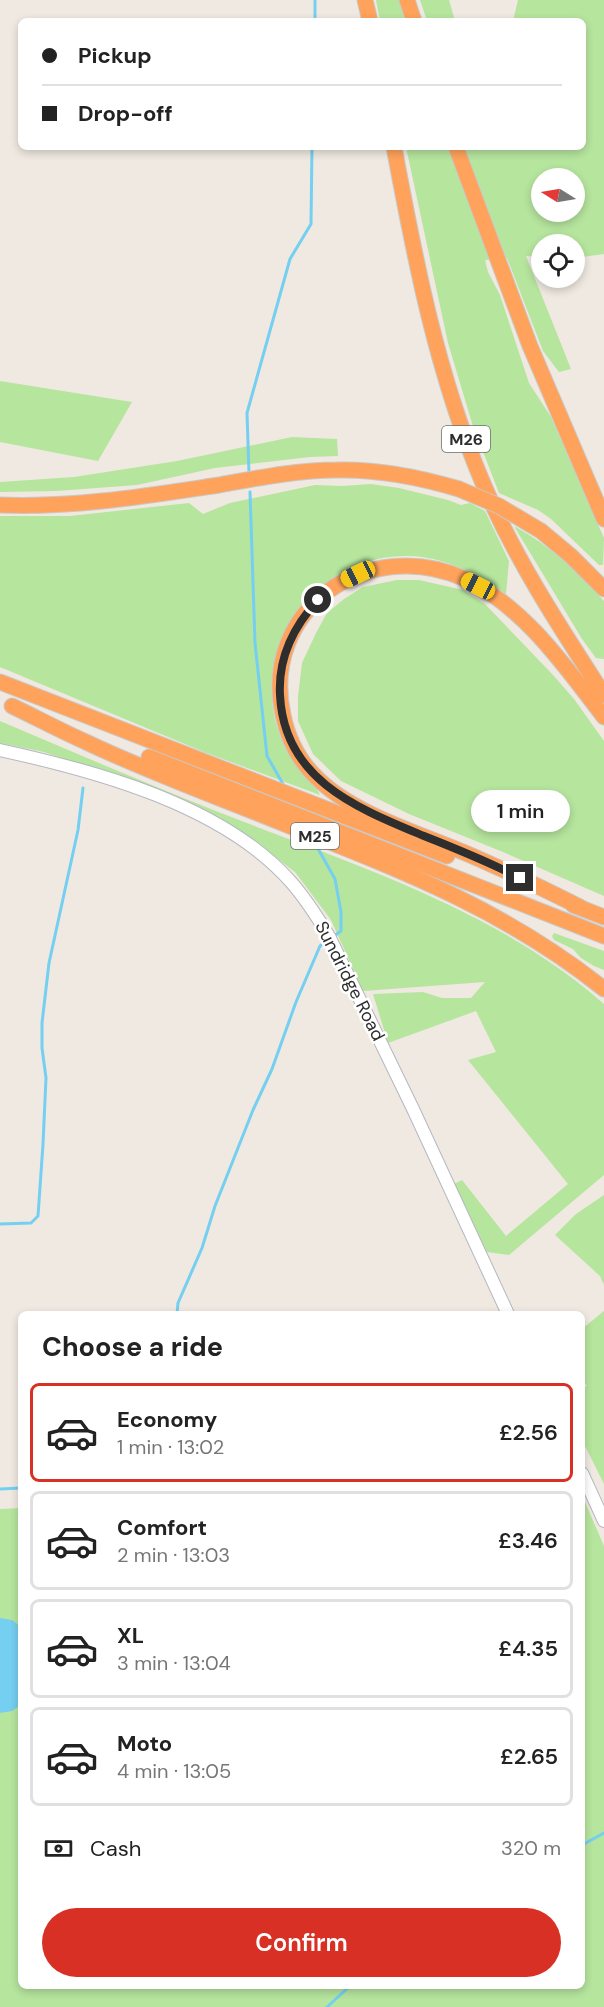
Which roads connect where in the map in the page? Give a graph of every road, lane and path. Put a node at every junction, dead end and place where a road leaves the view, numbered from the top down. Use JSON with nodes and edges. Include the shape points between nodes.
{"nodes":[{"id":1,"x":365,"y":0,"type":"edge"},
{"id":2,"x":407,"y":0,"type":"edge"},
{"id":3,"x":369,"y":18,"type":"edge"},
{"id":4,"x":413,"y":18,"type":"edge"},
{"id":5,"x":395,"y":150,"type":"edge"},
{"id":6,"x":457,"y":150,"type":"edge"},
{"id":7,"x":0,"y":505,"type":"edge"},
{"id":8,"x":604,"y":519,"type":"edge"},
{"id":9,"x":604,"y":589,"type":"edge"},
{"id":10,"x":0,"y":682,"type":"edge"},
{"id":11,"x":604,"y":695,"type":"edge"},
{"id":12,"x":6,"y":704,"type":"edge"},
{"id":13,"x":604,"y":717,"type":"edge"},
{"id":14,"x":0,"y":750,"type":"edge"},
{"id":15,"x":580,"y":908,"type":"junction"},
{"id":16,"x":604,"y":917,"type":"edge"},
{"id":17,"x":604,"y":936,"type":"edge"},
{"id":18,"x":604,"y":989,"type":"edge"},
{"id":19,"x":507,"y":1311,"type":"edge"},
{"id":20,"x":585,"y":1480,"type":"edge"},
{"id":21,"x":604,"y":1521,"type":"edge"}],
"edges":[{"from":1,"to":3,"type":"highway"},
{"from":2,"to":4,"type":"highway"},
{"from":5,"to":11,"type":"highway","number":"M26","via":[[431,326],[472,457],[532,580]]},
{"from":6,"to":8,"type":"highway","via":[[530,346]]},
{"from":7,"to":9,"type":"highway","bridge":true,"via":[[125,499],[336,470],[397,474],[459,489],[499,506],[541,531]]},
{"from":10,"to":15,"type":"highway","number":"M25"},
{"from":12,"to":17,"type":"highway","number":"M25"},
{"from":12,"to":18,"type":"highway","number":"M25","via":[[87,743],[446,891],[538,941]]},
{"from":13,"to":15,"type":"highway","number":"M25","via":[[549,648],[508,607],[464,579],[418,566],[393,565],[369,570],[327,592],[295,630],[281,675],[280,700],[288,735],[299,757],[333,792],[364,810],[501,868]]},
{"from":14,"to":19,"type":"main road","name":"Sundridge Road","via":[[87,771],[204,817],[244,842],[291,882],[330,938]]},
{"from":15,"to":16,"type":"highway","number":"M25"},
{"from":20,"to":21,"type":"main road"}]}
